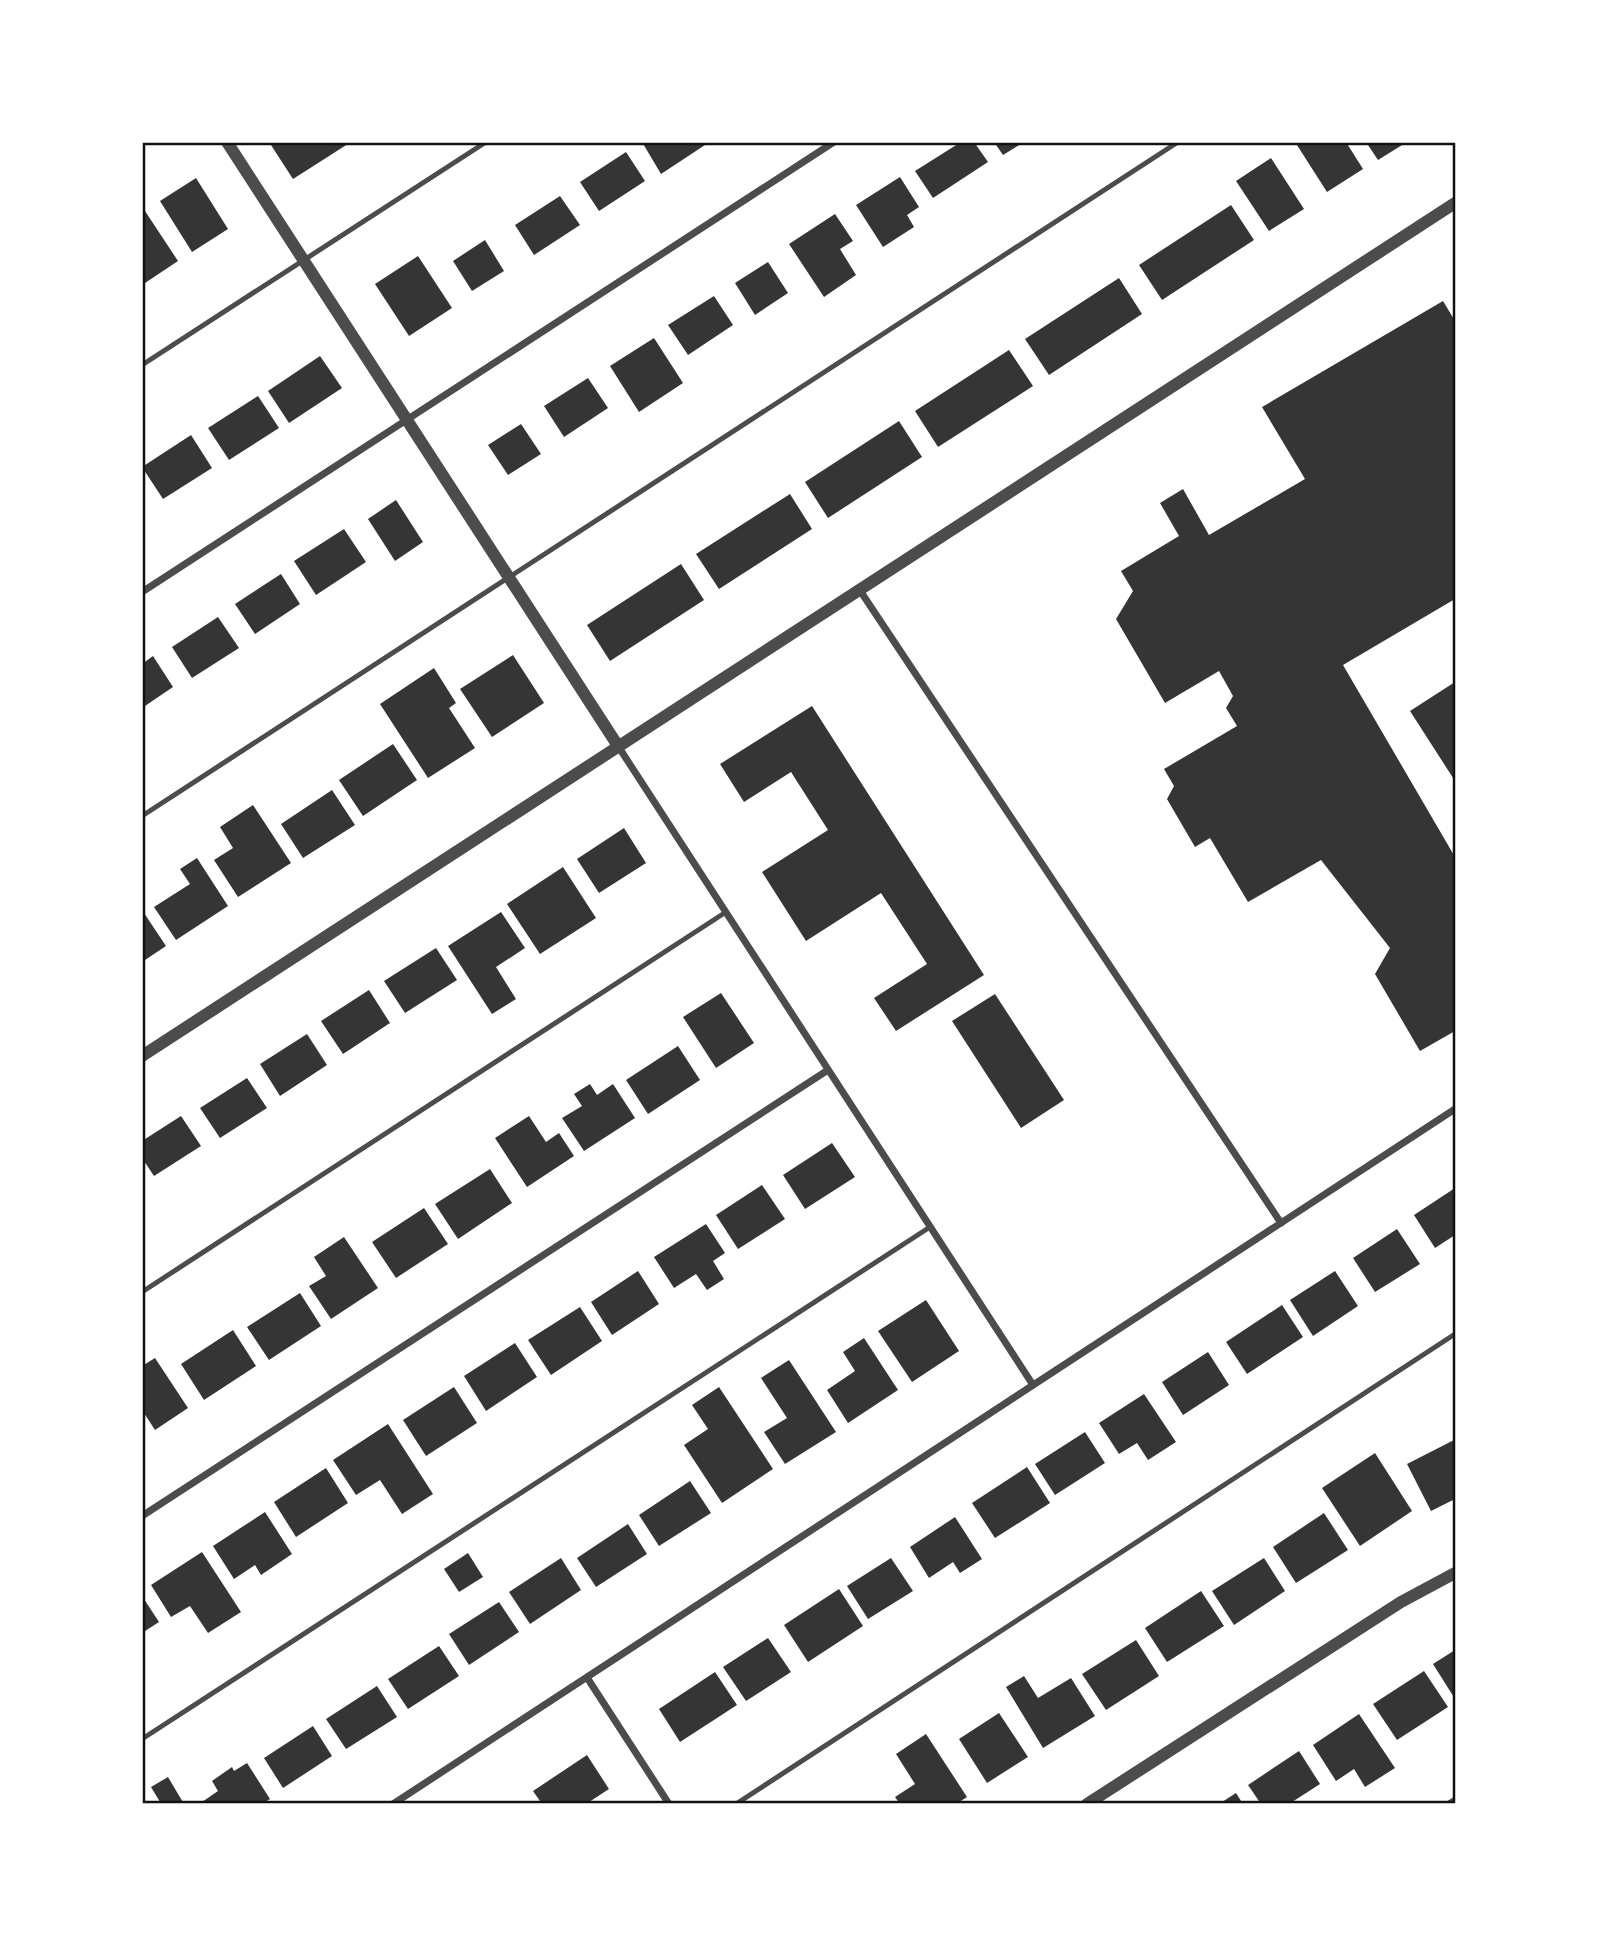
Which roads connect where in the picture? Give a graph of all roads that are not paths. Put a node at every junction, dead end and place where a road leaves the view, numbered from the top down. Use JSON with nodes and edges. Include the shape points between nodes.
{"nodes":[{"id":1,"x":227,"y":142,"type":"edge"},
{"id":2,"x":486,"y":142,"type":"edge"},
{"id":3,"x":834,"y":142,"type":"edge"},
{"id":4,"x":1178,"y":142,"type":"edge"},
{"id":5,"x":1455,"y":203,"type":"edge"},
{"id":6,"x":303,"y":260,"type":"junction"},
{"id":7,"x":142,"y":365,"type":"edge"},
{"id":8,"x":407,"y":419,"type":"junction"},
{"id":9,"x":509,"y":578,"type":"junction"},
{"id":10,"x":859,"y":590,"type":"junction"},
{"id":11,"x":142,"y":592,"type":"edge"},
{"id":12,"x":618,"y":746,"type":"junction"},
{"id":13,"x":142,"y":816,"type":"edge"},
{"id":14,"x":726,"y":912,"type":"junction"},
{"id":15,"x":142,"y":1056,"type":"edge"},
{"id":16,"x":828,"y":1070,"type":"junction"},
{"id":17,"x":1455,"y":1109,"type":"edge"},
{"id":18,"x":1280,"y":1223,"type":"junction"},
{"id":19,"x":930,"y":1227,"type":"junction"},
{"id":20,"x":142,"y":1292,"type":"edge"},
{"id":21,"x":1455,"y":1334,"type":"edge"},
{"id":22,"x":1033,"y":1385,"type":"junction"},
{"id":23,"x":142,"y":1516,"type":"edge"},
{"id":24,"x":1455,"y":1573,"type":"edge"},
{"id":25,"x":588,"y":1679,"type":"junction"},
{"id":26,"x":142,"y":1739,"type":"edge"},
{"id":27,"x":1455,"y":1799,"type":"edge"},
{"id":28,"x":393,"y":1804,"type":"edge"},
{"id":29,"x":669,"y":1804,"type":"edge"},
{"id":30,"x":737,"y":1804,"type":"edge"},
{"id":31,"x":1087,"y":1804,"type":"edge"},
{"id":32,"x":1447,"y":1804,"type":"edge"}],
"edges":[{"from":1,"to":6,"type":"street"},
{"from":2,"to":6,"type":"lane"},
{"from":3,"to":8,"type":"street"},
{"from":4,"to":9,"type":"lane"},
{"from":5,"to":10,"type":"street"},
{"from":6,"to":7,"type":"lane"},
{"from":6,"to":8,"type":"street"},
{"from":8,"to":9,"type":"street"},
{"from":8,"to":11,"type":"street"},
{"from":9,"to":12,"type":"street"},
{"from":9,"to":13,"type":"lane"},
{"from":10,"to":12,"type":"street"},
{"from":10,"to":18,"type":"street"},
{"from":12,"to":14,"type":"street"},
{"from":12,"to":15,"type":"street"},
{"from":14,"to":16,"type":"street"},
{"from":14,"to":20,"type":"lane"},
{"from":16,"to":19,"type":"street"},
{"from":16,"to":23,"type":"street"},
{"from":17,"to":18,"type":"street"},
{"from":18,"to":22,"type":"street"},
{"from":19,"to":22,"type":"street"},
{"from":19,"to":26,"type":"lane"},
{"from":21,"to":30,"type":"lane"},
{"from":22,"to":25,"type":"street"},
{"from":24,"to":31,"type":"street","via":[[1401,1602]]},
{"from":25,"to":28,"type":"street"},
{"from":25,"to":29,"type":"street"},
{"from":27,"to":32,"type":"lane"}]}
